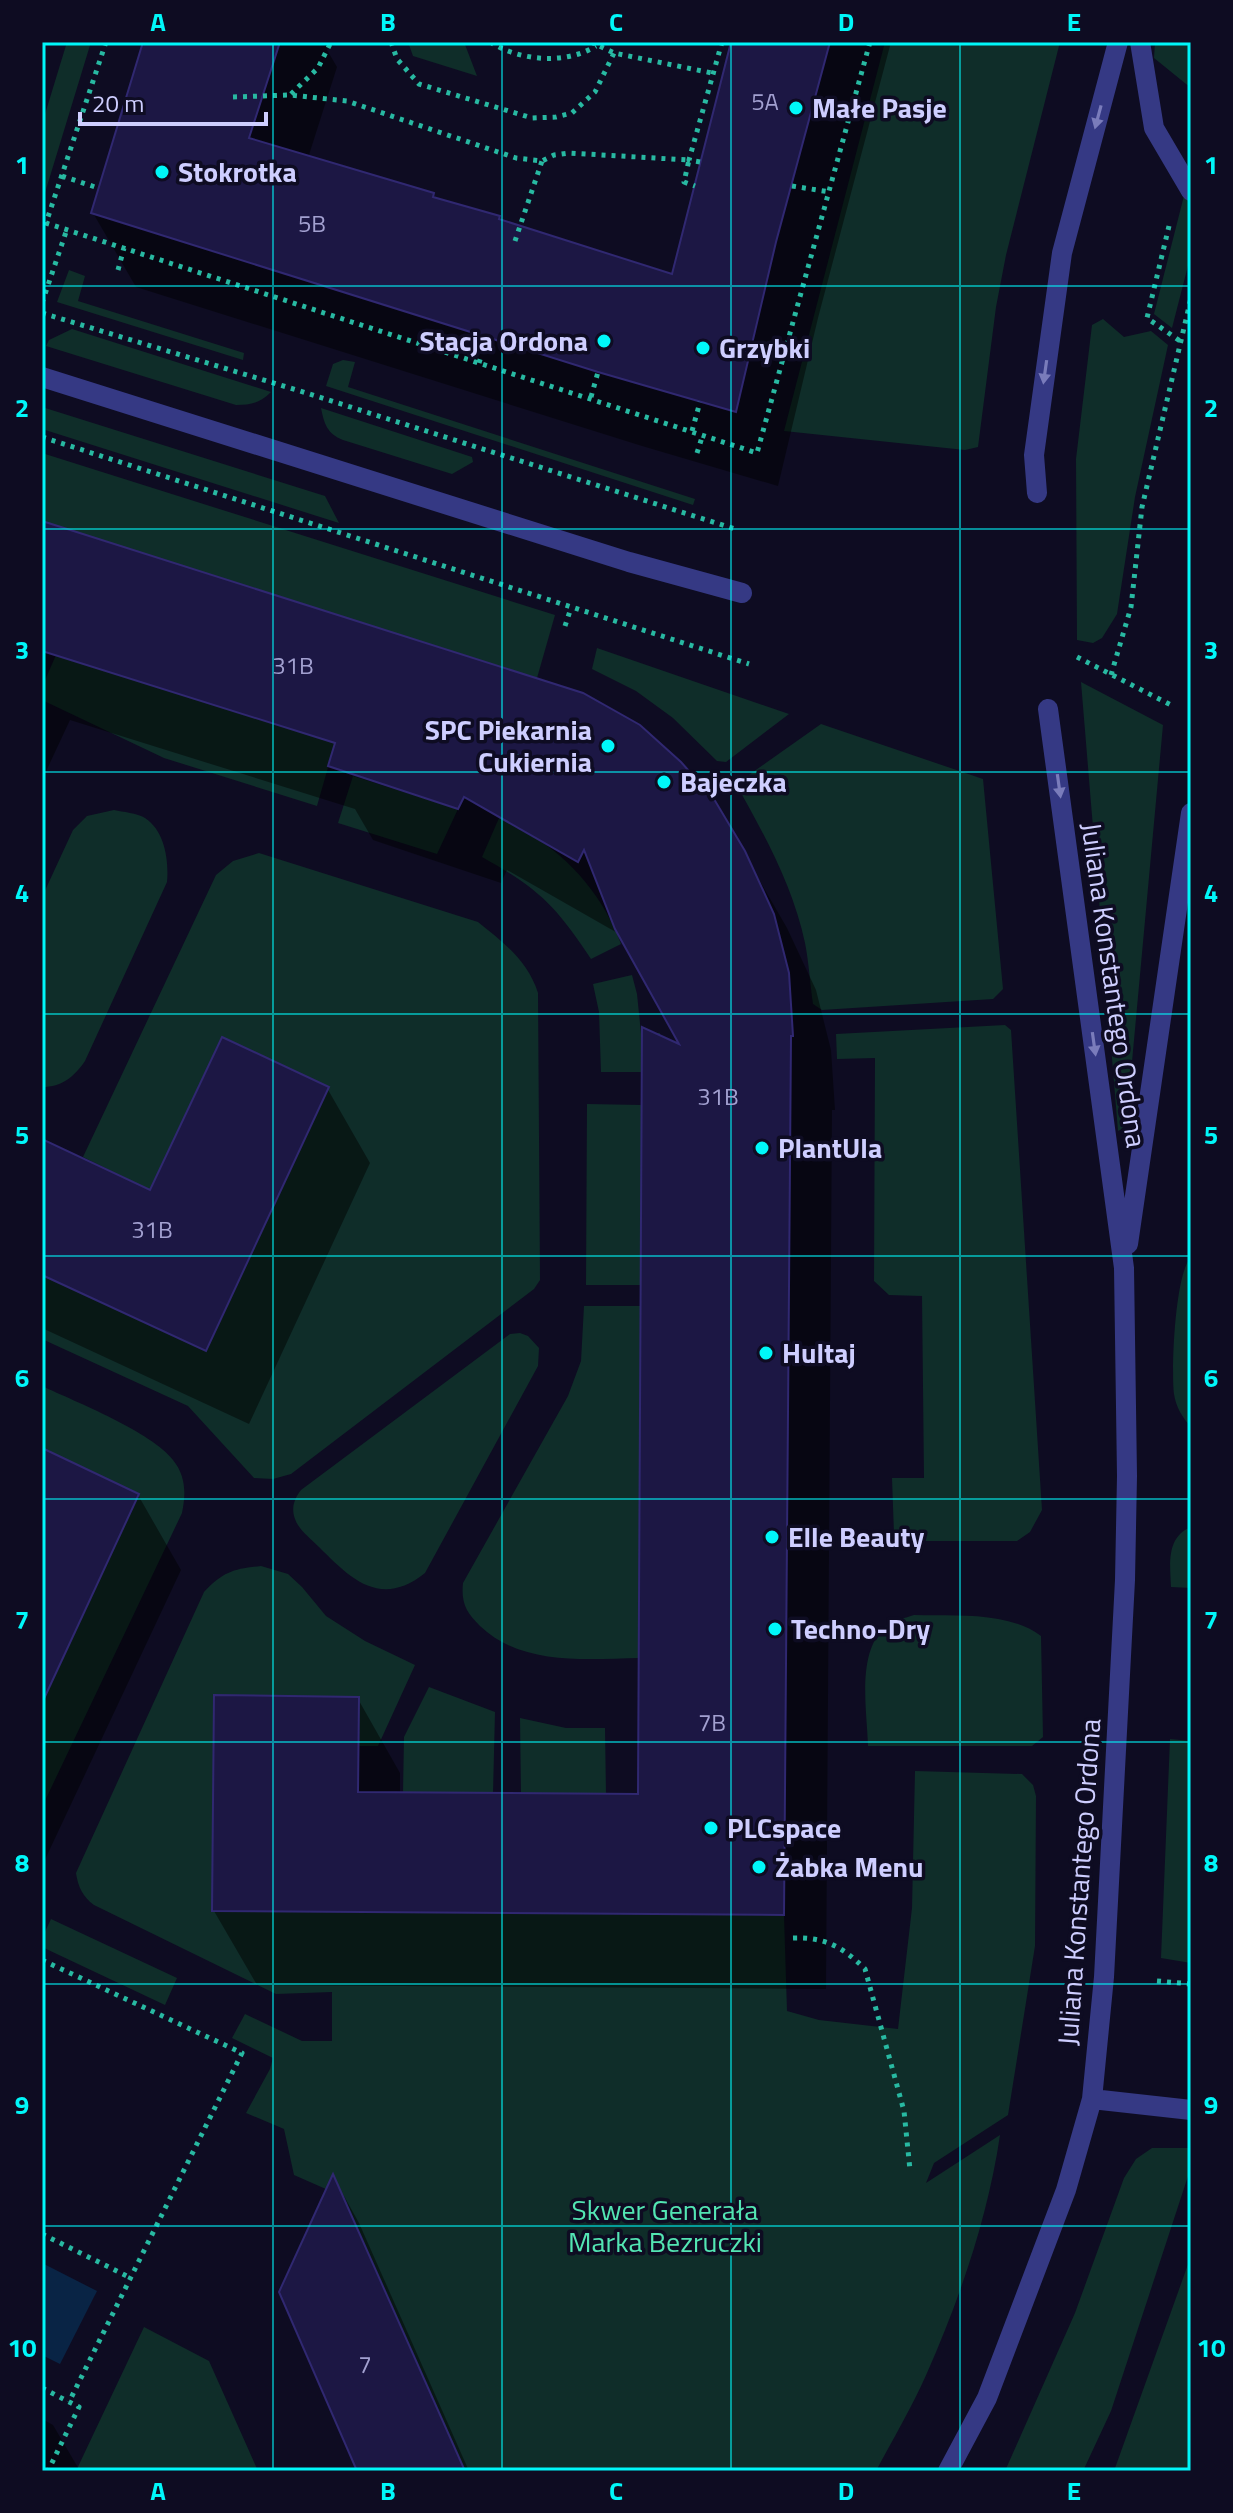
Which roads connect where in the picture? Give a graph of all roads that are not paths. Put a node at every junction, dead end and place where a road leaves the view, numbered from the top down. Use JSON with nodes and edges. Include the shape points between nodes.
{"nodes":[{"id":1,"x":1118,"y":42,"type":"edge"},
{"id":2,"x":1140,"y":42,"type":"edge"},
{"id":3,"x":1186,"y":183,"type":"edge"},
{"id":4,"x":42,"y":377,"type":"edge"},
{"id":5,"x":1037,"y":493,"type":"dead end"},
{"id":6,"x":742,"y":593,"type":"dead end"},
{"id":7,"x":1048,"y":709,"type":"dead end"},
{"id":8,"x":1191,"y":813,"type":"edge"},
{"id":9,"x":1124,"y":1268,"type":"junction"},
{"id":10,"x":1092,"y":2099,"type":"junction"},
{"id":11,"x":1191,"y":2110,"type":"edge"},
{"id":12,"x":948,"y":2471,"type":"edge"}],
"edges":[{"from":1,"to":5,"type":"street","one_way":true,"via":[[1062,253],[1034,455]]},
{"from":2,"to":3,"type":"street","via":[[1154,128]]},
{"from":4,"to":6,"type":"street"},
{"from":7,"to":9,"type":"street","name":"Juliana Konstantego Ordona","one_way":true},
{"from":8,"to":9,"type":"street","name":"Juliana Konstantego Ordona"},
{"from":9,"to":10,"type":"street","name":"Juliana Konstantego Ordona","via":[[1125,1580],[1104,1977]]},
{"from":10,"to":11,"type":"street"},
{"from":10,"to":12,"type":"street","name":"Juliana Konstantego Ordona","via":[[1066,2190],[987,2398]]}]}
